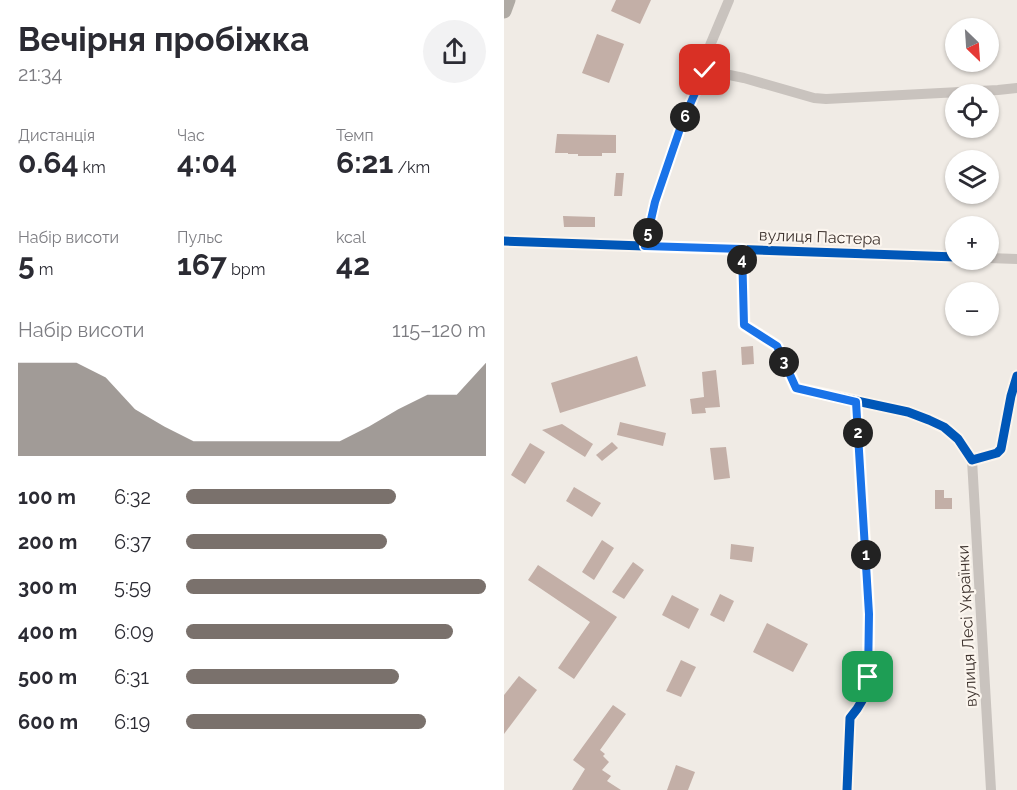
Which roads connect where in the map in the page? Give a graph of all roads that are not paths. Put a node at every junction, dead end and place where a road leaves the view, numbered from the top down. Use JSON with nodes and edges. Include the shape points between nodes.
{"nodes":[{"id":1,"x":508,"y":0,"type":"edge"},
{"id":2,"x":729,"y":0,"type":"edge"},
{"id":3,"x":504,"y":11,"type":"edge"},
{"id":4,"x":705,"y":70,"type":"junction"},
{"id":5,"x":1017,"y":87,"type":"edge"},
{"id":6,"x":504,"y":241,"type":"edge"},
{"id":7,"x":645,"y":246,"type":"junction"},
{"id":8,"x":742,"y":249,"type":"junction"},
{"id":9,"x":945,"y":257,"type":"edge"},
{"id":10,"x":999,"y":259,"type":"edge"},
{"id":11,"x":1017,"y":260,"type":"edge"},
{"id":12,"x":1017,"y":376,"type":"edge"},
{"id":13,"x":856,"y":402,"type":"junction"},
{"id":14,"x":972,"y":460,"type":"junction"},
{"id":15,"x":847,"y":790,"type":"edge"},
{"id":16,"x":991,"y":790,"type":"edge"}],
"edges":[{"from":1,"to":3,"type":"highway"},
{"from":2,"to":4,"type":"street","via":[[706,55]]},
{"from":4,"to":5,"type":"street","via":[[826,99]]},
{"from":4,"to":7,"type":"street","via":[[678,134]]},
{"from":6,"to":7,"type":"street","name":"вулиця Пастера"},
{"from":7,"to":8,"type":"street","name":"вулиця Пастера"},
{"from":8,"to":9,"type":"street","name":"вулиця Пастера"},
{"from":8,"to":13,"type":"street","via":[[744,325],[777,346],[796,388]]},
{"from":10,"to":11,"type":"street"},
{"from":12,"to":14,"type":"street","via":[[1001,449]]},
{"from":13,"to":14,"type":"street","via":[[908,412],[944,428],[958,439]]},
{"from":13,"to":15,"type":"street","via":[[869,614],[868,677],[863,699],[850,718]]},
{"from":14,"to":16,"type":"street","name":"вулиця Лесі Українки"}]}
